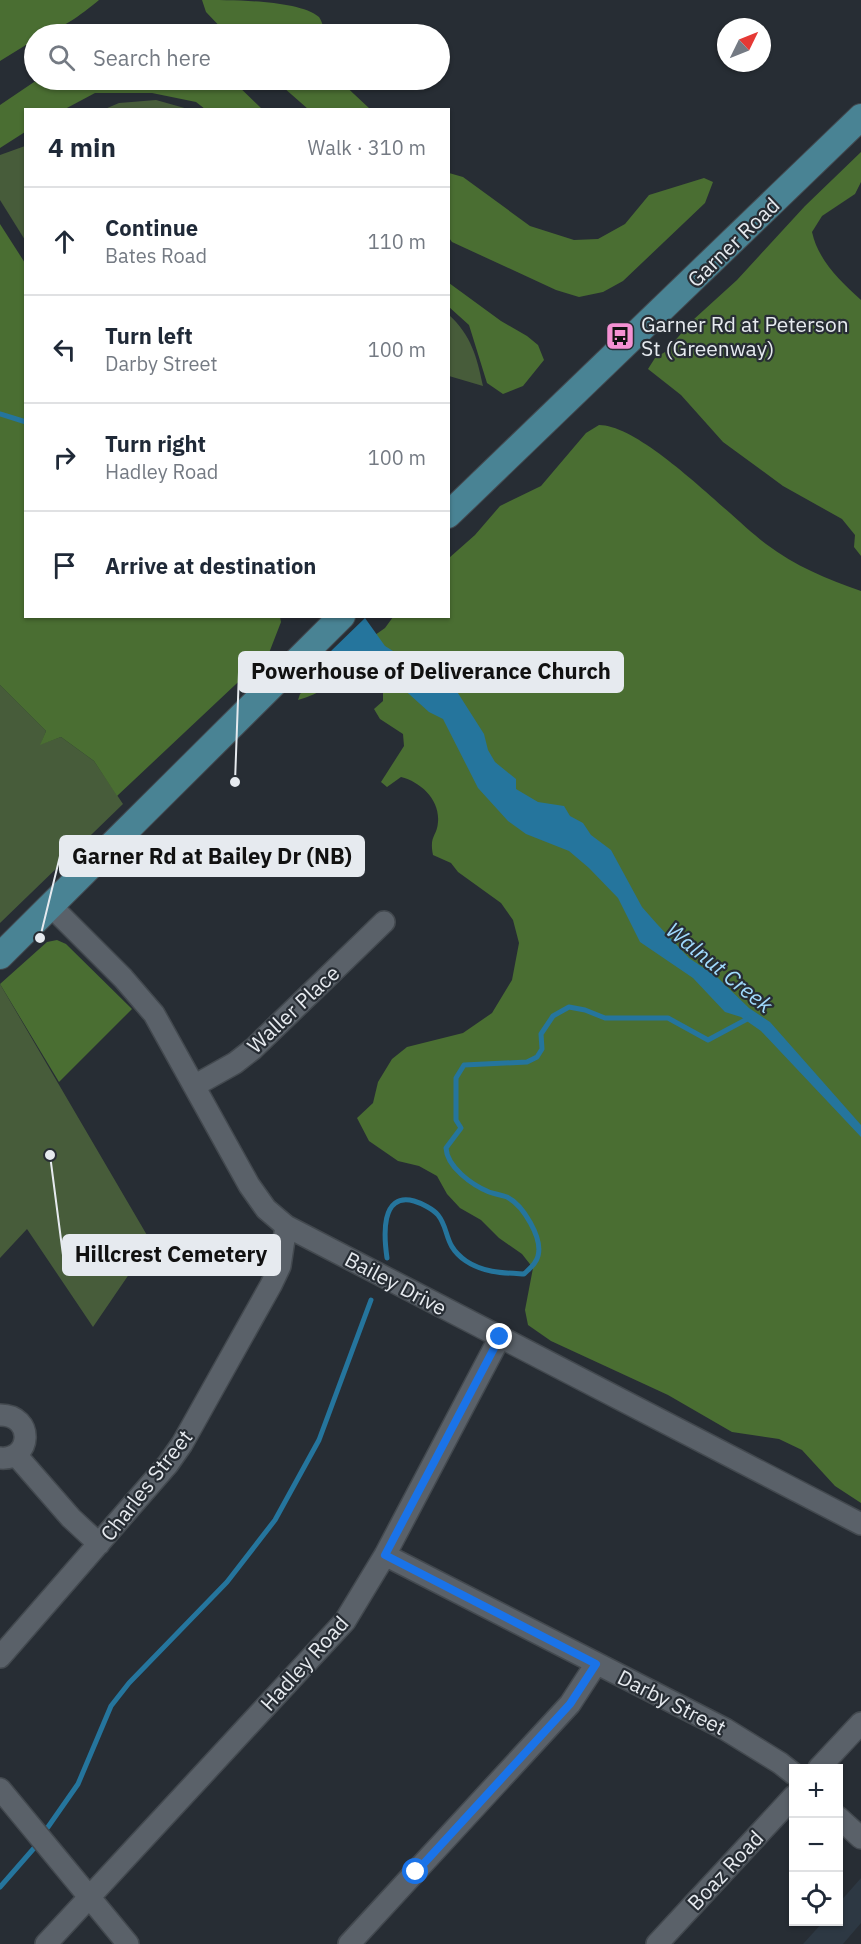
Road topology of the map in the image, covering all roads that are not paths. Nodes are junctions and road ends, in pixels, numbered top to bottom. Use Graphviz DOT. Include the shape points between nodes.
graph roads {
  1 [pos="861,117"];
  2 [pos="450,513"];
  3 [pos="340,618"];
  4 [pos="51,906"];
  5 [pos="384,922"];
  6 [pos="0,956"];
  7 [pos="194,1086"];
  8 [pos="286,1226"];
  9 [pos="500,1337"];
  10 [pos="0,1415"];
  11 [pos="8,1456"];
  12 [pos="861,1524"];
  13 [pos="99,1544"];
  14 [pos="385,1555"];
  15 [pos="0,1657"];
  16 [pos="596,1664"];
  17 [pos="861,1723"];
  18 [pos="823,1764"];
  19 [pos="789,1770"];
  20 [pos="0,1789"];
  21 [pos="789,1801"];
  22 [pos="839,1818"];
  23 [pos="861,1838"];
  24 [pos="89,1899"];
  25 [pos="46,1944"];
  26 [pos="128,1944"];
  27 [pos="349,1944"];
  28 [pos="657,1944"];
  1 -- 2 [label="main road, Garner Road"];
  3 -- 4 [label="main road"];
  4 -- 6 [label="main road"];
  4 -- 7 [label="street, Bailey Drive" via="154,1014"];
  5 -- 7 [label="street, Waller Place" via="253,1048"];
  7 -- 8 [label="street, Bailey Drive" via="249,1185 266,1209"];
  8 -- 9 [label="street, Bailey Drive"];
  8 -- 13 [label="street, Charles Street" via="280,1266 272,1285 198,1416 168,1464"];
  9 -- 12 [label="street, Bailey Drive"];
  9 -- 14 [label="street, Hadley Road"];
  10 -- 11 [label="street" via="19,1421 26,1439 23,1448"];
  11 -- 13 [label="street"];
  13 -- 15 [label="street, Charles Street"];
  14 -- 16 [label="street, Darby Street"];
  14 -- 24 [label="street, Hadley Road" via="345,1621"];
  16 -- 19 [label="street, Darby Street" via="736,1735"];
  16 -- 27 [label="street" via="570,1704"];
  17 -- 18 [label="street"];
  20 -- 24 [label="street"];
  21 -- 28 [label="street, Boaz Road"];
  22 -- 23 [label="street"];
  24 -- 25 [label="street, Hadley Road"];
  24 -- 26 [label="street"];
}
